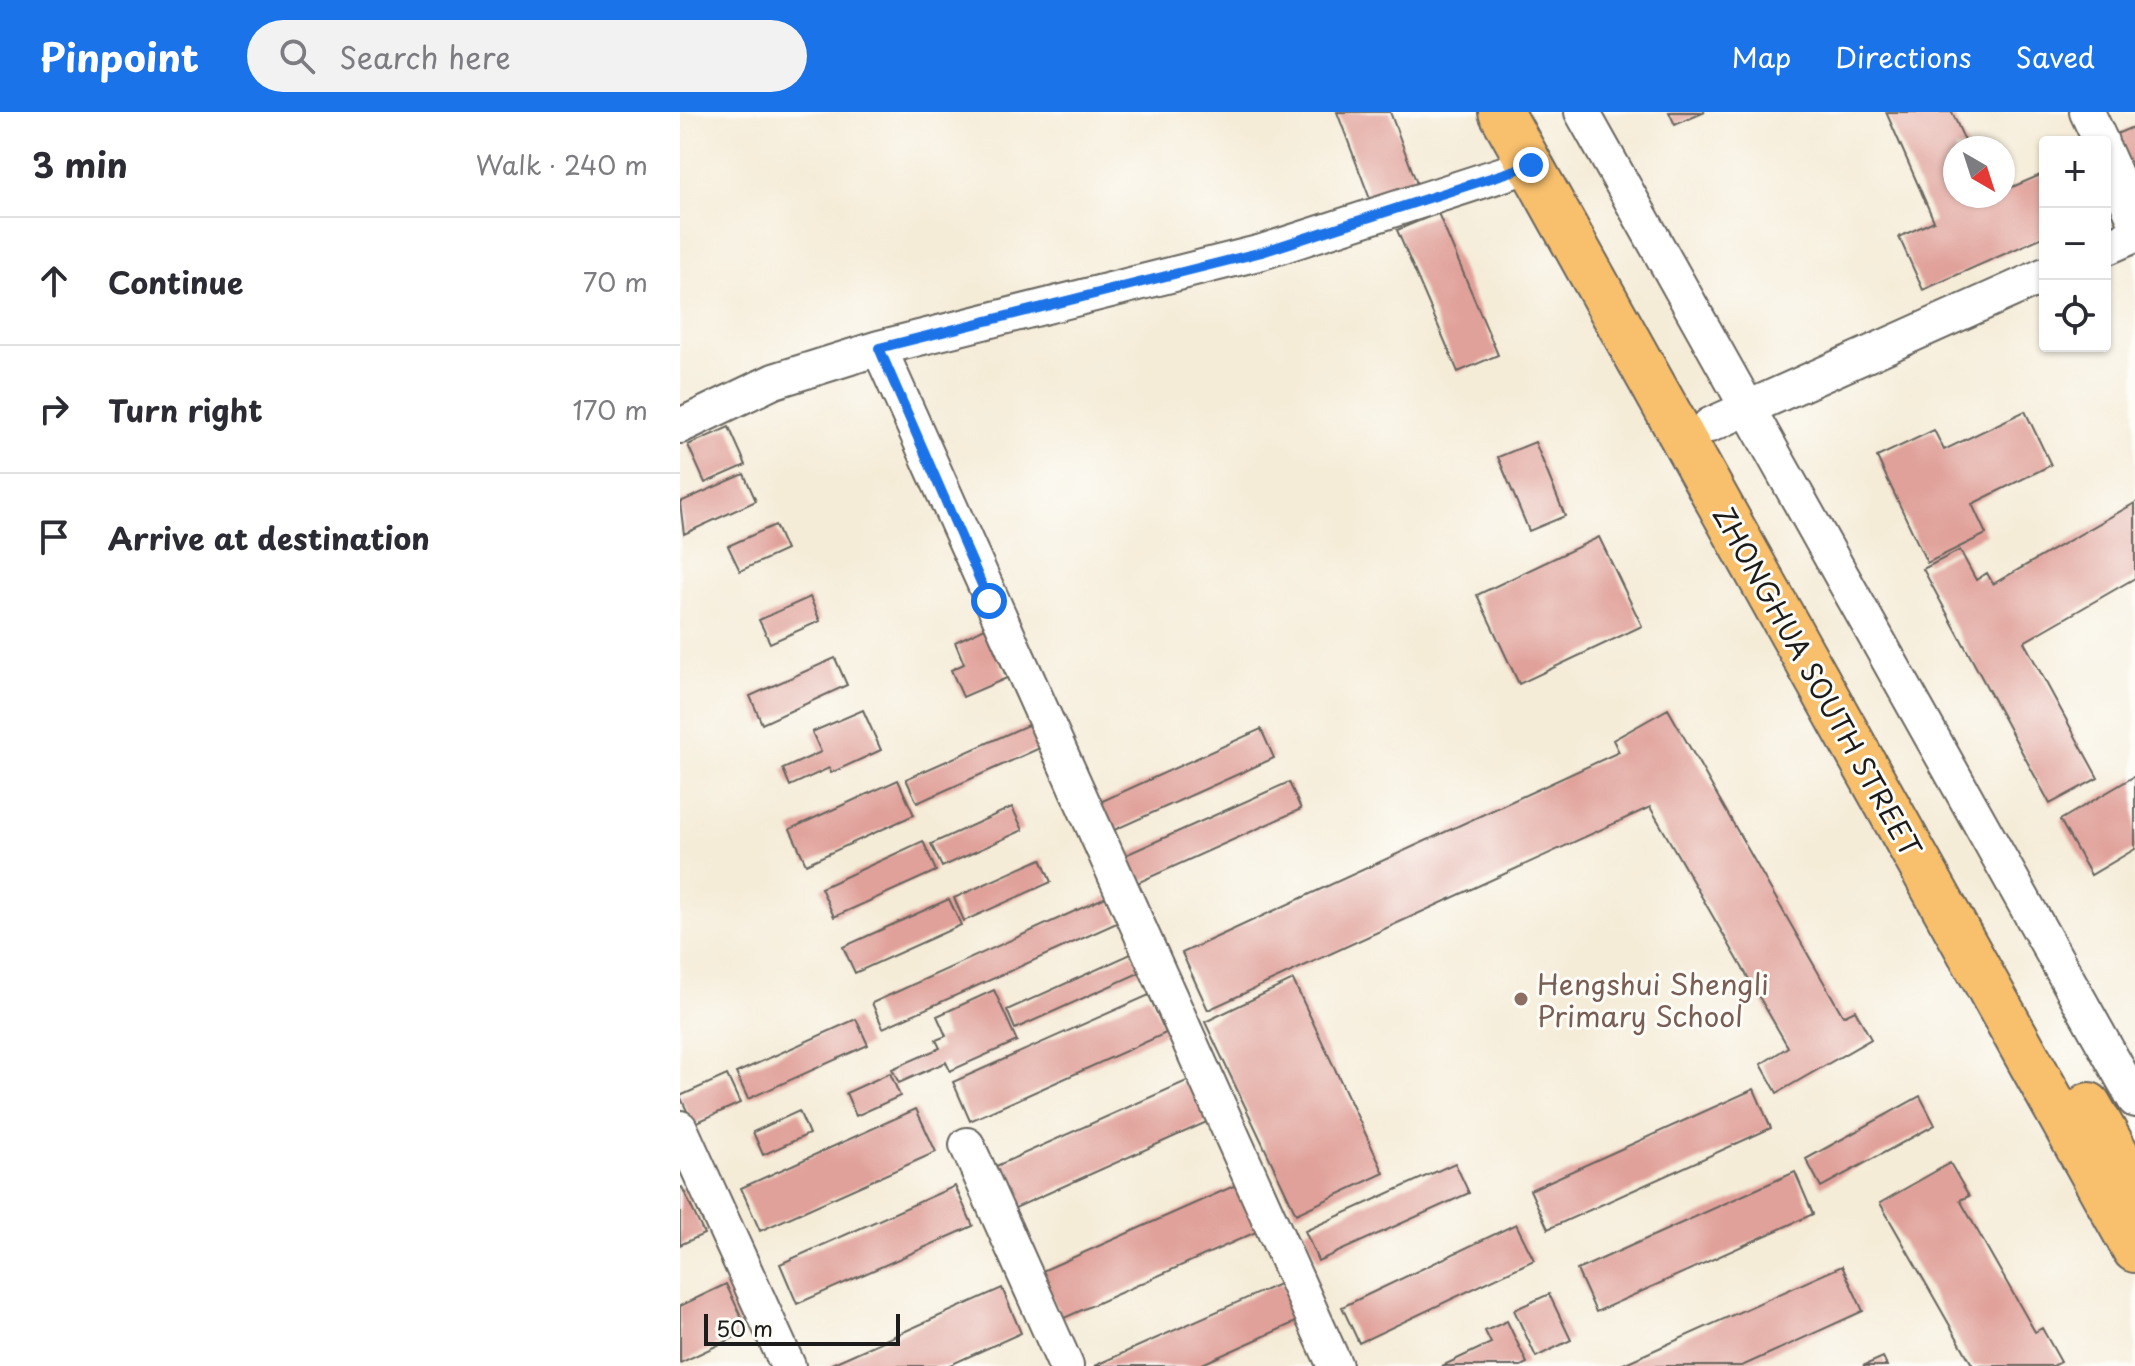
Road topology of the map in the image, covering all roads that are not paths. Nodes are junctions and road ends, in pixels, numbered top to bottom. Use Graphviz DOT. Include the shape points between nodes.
graph roads {
  1 [pos="1501,112"];
  2 [pos="1535,112"];
  3 [pos="1582,112"];
  4 [pos="2087,112"];
  5 [pos="2098,136"];
  6 [pos="1531,165"];
  7 [pos="2111,165"];
  8 [pos="2135,219"];
  9 [pos="2135,235"];
  10 [pos="2111,245"];
  11 [pos="2039,278"];
  12 [pos="879,348"];
  13 [pos="1729,417"];
  14 [pos="680,426"];
  15 [pos="2135,1100"];
  16 [pos="680,1128"];
  17 [pos="967,1145"];
  18 [pos="2135,1186"];
  19 [pos="2135,1250"];
  20 [pos="788,1366"];
  21 [pos="1066,1366"];
  22 [pos="1335,1366"];
  1 -- 6 [label="main road, ZHONGHUA SOUTH STREET"];
  2 -- 13 [label="main road, ZHONGHUA SOUTH STREET"];
  3 -- 13 [label="street"];
  4 -- 5 [label="street"];
  6 -- 12 [label="street" via="1262,252"];
  6 -- 19 [label="main road, ZHONGHUA SOUTH STREET"];
  7 -- 8 [label="street"];
  9 -- 10 [label="street"];
  11 -- 13 [label="street"];
  12 -- 14 [label="street" via="774,381"];
  12 -- 22 [label="street"];
  13 -- 15 [label="street"];
  13 -- 18 [label="main road, ZHONGHUA SOUTH STREET"];
  16 -- 20 [label="street"];
  17 -- 21 [label="street"];
}
